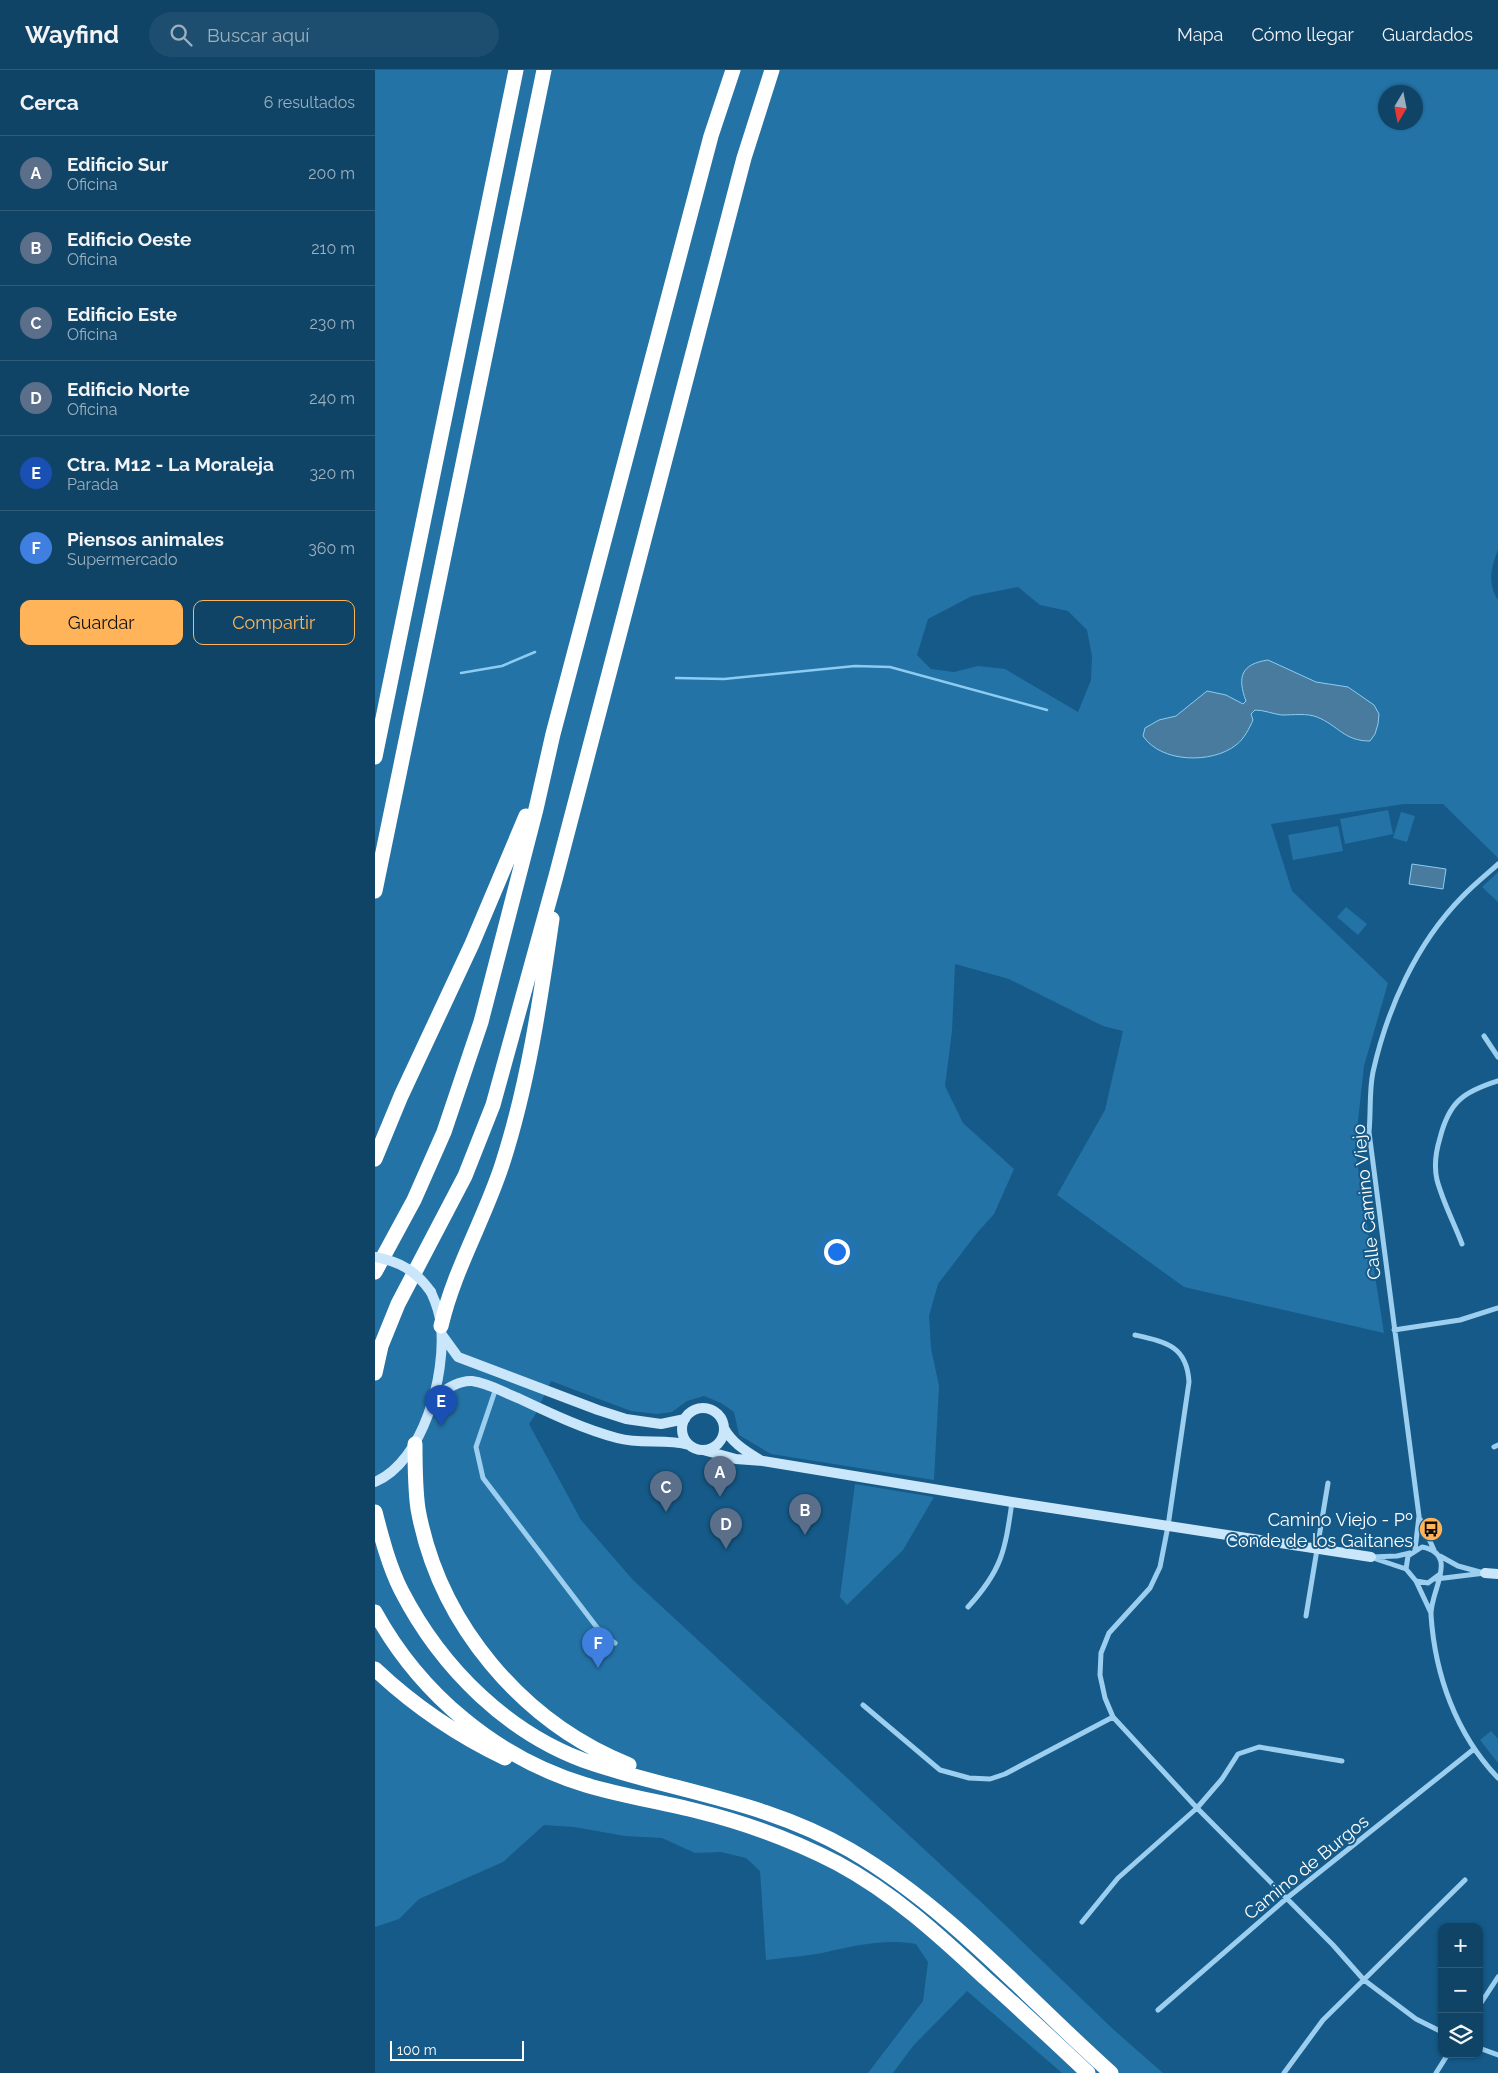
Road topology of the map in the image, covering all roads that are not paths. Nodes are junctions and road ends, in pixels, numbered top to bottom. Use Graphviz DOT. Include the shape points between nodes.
graph roads {
  1 [pos="516,70"];
  2 [pos="544,70"];
  3 [pos="733,70"];
  4 [pos="772,70"];
  5 [pos="553,734"];
  6 [pos="375,757"];
  7 [pos="1498,864"];
  8 [pos="556,876"];
  9 [pos="375,891"];
  10 [pos="1484,1036"];
  11 [pos="1498,1057"];
  12 [pos="1498,1081"];
  13 [pos="375,1159"];
  14 [pos="1462,1244"];
  15 [pos="375,1257"];
  16 [pos="375,1272"];
  17 [pos="1498,1308"];
  18 [pos="441,1330"];
  19 [pos="1394,1330"];
  20 [pos="1135,1334"];
  21 [pos="375,1373"];
  22 [pos="496,1388"];
  23 [pos="434,1398"];
  24 [pos="685,1418"];
  25 [pos="724,1428"];
  26 [pos="415,1444"];
  27 [pos="689,1445"];
  28 [pos="703,1450"];
  29 [pos="763,1461"];
  30 [pos="375,1482"];
  31 [pos="1328,1482"];
  32 [pos="1012,1502"];
  33 [pos="375,1512"];
  34 [pos="1419,1516"];
  35 [pos="1168,1526"];
  36 [pos="1316,1549"];
  37 [pos="1434,1550"];
  38 [pos="1413,1551"];
  39 [pos="1439,1556"];
  40 [pos="1371,1557"];
  41 [pos="1406,1569"];
  42 [pos="1485,1573"];
  43 [pos="1498,1574"];
  44 [pos="1438,1577"];
  45 [pos="1416,1581"];
  46 [pos="968,1607"];
  47 [pos="375,1612"];
  48 [pos="1431,1613"];
  49 [pos="1306,1616"];
  50 [pos="615,1643"];
  51 [pos="375,1669"];
  52 [pos="375,1681"];
  53 [pos="863,1705"];
  54 [pos="1113,1717"];
  55 [pos="449,1728"];
  56 [pos="1474,1749"];
  57 [pos="1342,1761"];
  58 [pos="552,1772"];
  59 [pos="1498,1778"];
  60 [pos="657,1780"];
  61 [pos="1197,1808"];
  62 [pos="1465,1880"];
  63 [pos="1287,1898"];
  64 [pos="1082,1922"];
  65 [pos="1498,1977"];
  66 [pos="1363,1980"];
  67 [pos="1483,2000"];
  68 [pos="1158,2010"];
  69 [pos="1438,2030"];
  70 [pos="1483,2049"];
  71 [pos="1498,2054"];
  72 [pos="1445,2058"];
  73 [pos="1088,2073"];
  74 [pos="1111,2073"];
  75 [pos="1284,2073"];
  76 [pos="1436,2073"];
  1 -- 6 [label="highway"];
  2 -- 9 [label="highway"];
  3 -- 5 [label="highway" via="711,136"];
  4 -- 8 [label="highway" via="739,177"];
  5 -- 13 [label="highway" via="517,837"];
  5 -- 16 [label="highway" via="481,1022 444,1132 414,1200"];
  7 -- 19 [label="street, Calle Camino Viejo" via="1461,898 1432,934 1408,973 1388,1022 1373,1073 1369,1132"];
  8 -- 18 [label="highway" via="533,1048 517,1113 501,1166 456,1278"];
  8 -- 21 [label="highway" via="507,1057 478,1145 398,1304 381,1346"];
  10 -- 11 [label="street"];
  12 -- 14 [label="street" via="1478,1088 1454,1104 1446,1116 1438,1145 1437,1179"];
  15 -- 18 [label="street, bridge" via="405,1265 421,1277 438,1309"];
  17 -- 19 [label="street" via="1461,1320"];
  18 -- 23 [label="street"];
  18 -- 24 [label="street" via="458,1357 599,1410 626,1419 661,1424"];
  19 -- 34 [label="street, Calle Camino Viejo"];
  20 -- 35 [label="street" via="1170,1345 1181,1353 1188,1366 1189,1382"];
  22 -- 23 [label="street" via="471,1381 445,1389"];
  22 -- 27 [label="street" via="618,1439"];
  22 -- 50 [label="street" via="476,1447 483,1478 602,1634"];
  23 -- 26 [label="street"];
  24 -- 25 [label="street" via="697,1409 712,1410"];
  24 -- 27 [label="street" via="683,1432"];
  25 -- 28 [label="street" via="719,1444"];
  25 -- 29 [label="street" via="742,1449"];
  26 -- 30 [label="street" via="388,1475"];
  26 -- 60 [label="highway" via="416,1494 424,1535 452,1604 476,1644 511,1687 554,1724 592,1748"];
  27 -- 28 [label="street"];
  28 -- 29 [label="street" via="736,1459"];
  29 -- 32 [label="street"];
  31 -- 36 [label="street"];
  32 -- 35 [label="street"];
  32 -- 46 [label="street" via="1006,1542 999,1562 991,1580"];
  33 -- 60 [label="highway" via="400,1589 434,1645 474,1690 517,1724 547,1742 593,1763"];
  34 -- 37 [label="street, Calle Camino Viejo"];
  34 -- 38 [label="street, Calle Camino Viejo"];
  35 -- 36 [label="street"];
  35 -- 54 [label="street" via="1159,1567 1149,1588 1109,1633 1101,1653 1100,1675"];
  36 -- 40 [label="street"];
  36 -- 49 [label="street"];
  37 -- 38 [label="street" via="1422,1547"];
  37 -- 39 [label="street"];
  38 -- 40 [label="street" via="1397,1556"];
  38 -- 41 [label="street" via="1406,1562"];
  39 -- 42 [label="street" via="1458,1566"];
  39 -- 44 [label="street" via="1442,1566"];
  40 -- 41 [label="street"];
  41 -- 45 [label="street"];
  42 -- 43 [label="street"];
  42 -- 44 [label="street"];
  44 -- 45 [label="street" via="1428,1582"];
  44 -- 48 [label="street"];
  45 -- 48 [label="street"];
  47 -- 58 [label="highway" via="411,1667 445,1704 503,1748"];
  48 -- 56 [label="street" via="1445,1693"];
  51 -- 55 [label="highway"];
  52 -- 55 [label="highway"];
  53 -- 54 [label="street" via="940,1770 969,1778 990,1779 1005,1774"];
  54 -- 61 [label="street"];
  55 -- 58 [label="highway" via="535,1772"];
  56 -- 59 [label="street"];
  56 -- 63 [label="street, Camino de Burgos"];
  57 -- 61 [label="street" via="1259,1747 1238,1754 1223,1779"];
  58 -- 73 [label="highway" via="585,1785 741,1823 839,1864 915,1914"];
  60 -- 74 [label="highway" via="783,1818 826,1837 875,1866 910,1889 948,1922"];
  61 -- 63 [label="street"];
  61 -- 64 [label="street" via="1118,1878"];
  62 -- 66 [label="street"];
  63 -- 66 [label="street"];
  63 -- 68 [label="street, Camino de Burgos"];
  65 -- 67 [label="street"];
  66 -- 69 [label="street" via="1416,2019"];
  66 -- 75 [label="street" via="1323,2020"];
  70 -- 71 [label="street"];
  72 -- 76 [label="street"];
}
